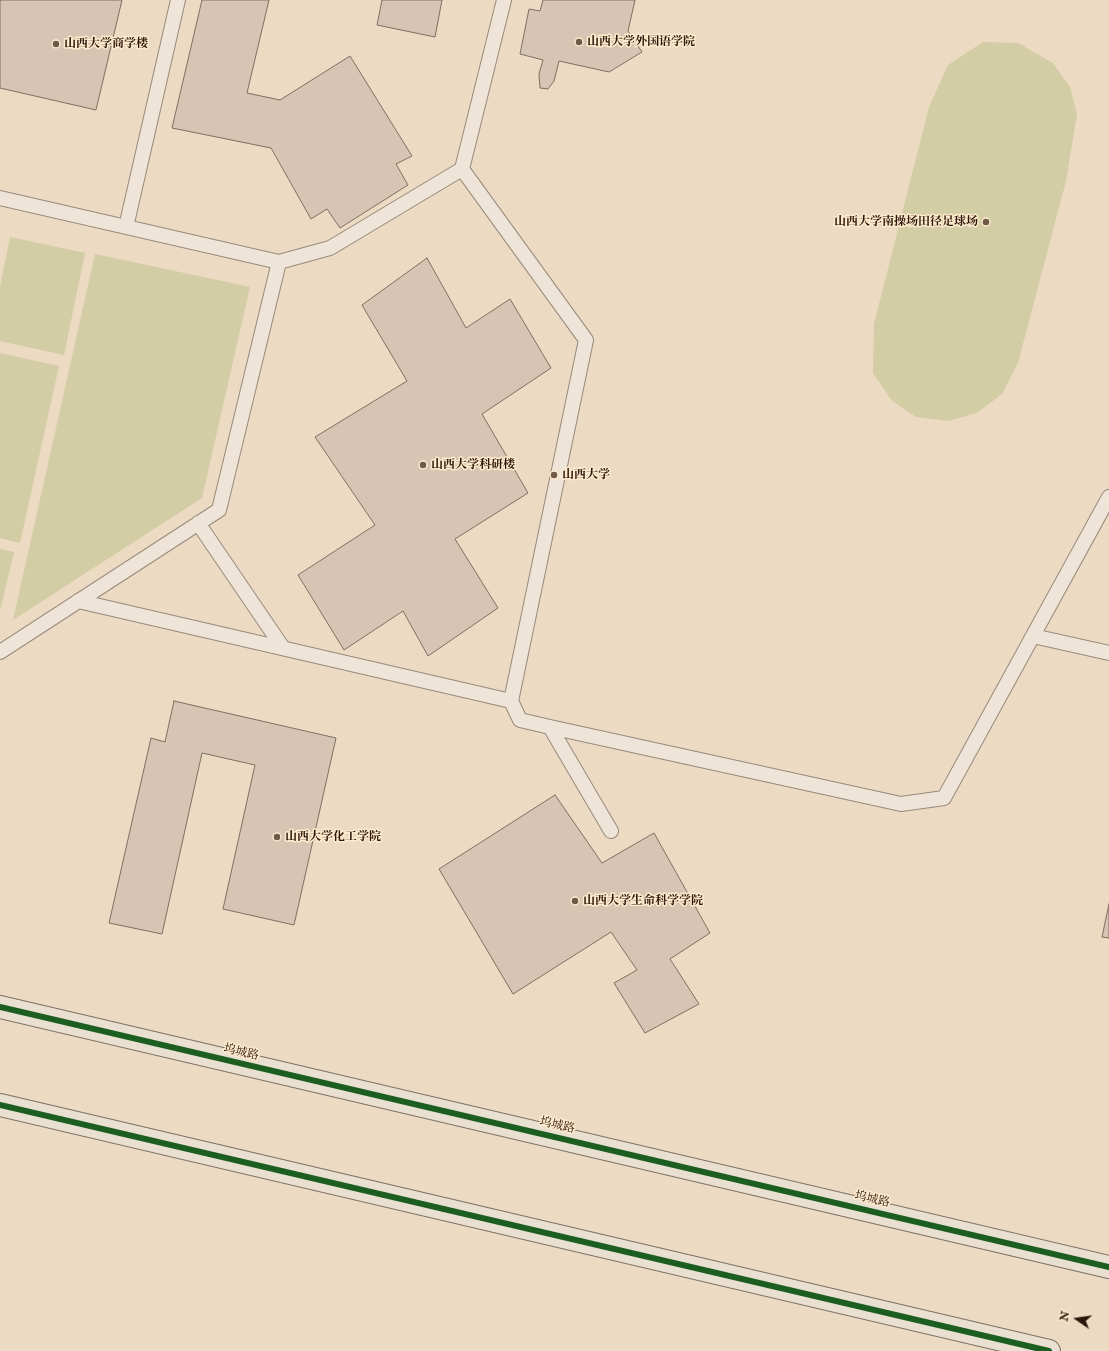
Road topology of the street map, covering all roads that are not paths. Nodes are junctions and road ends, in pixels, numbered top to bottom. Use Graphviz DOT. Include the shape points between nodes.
graph roads {
  1 [pos="178,0"];
  2 [pos="504,0"];
  3 [pos="462,169"];
  4 [pos="0,198"];
  5 [pos="126,227"];
  6 [pos="279,262"];
  7 [pos="1109,497"];
  8 [pos="198,523"];
  9 [pos="78,601"];
  10 [pos="1033,636"];
  11 [pos="283,648"];
  12 [pos="0,652"];
  13 [pos="1109,653"];
  14 [pos="511,701"];
  15 [pos="550,727"];
  16 [pos="611,831"];
  17 [pos="0,1007"];
  18 [pos="0,1105"];
  19 [pos="1109,1267"];
  20 [pos="1050,1351"];
  1 -- 5 [label="lane"];
  2 -- 3 [label="lane"];
  3 -- 6 [label="lane" via="330,248"];
  3 -- 14 [label="lane" via="586,340"];
  4 -- 5 [label="lane"];
  5 -- 6 [label="lane"];
  6 -- 8 [label="lane" via="219,510"];
  7 -- 10 [label="lane"];
  8 -- 9 [label="lane"];
  8 -- 11 [label="lane"];
  9 -- 11 [label="lane"];
  9 -- 12 [label="lane"];
  10 -- 13 [label="lane"];
  10 -- 15 [label="lane" via="944,798 901,804"];
  11 -- 14 [label="lane"];
  14 -- 15 [label="lane" via="520,720"];
  15 -- 16 [label="lane"];
  17 -- 19 [label="main road, 坞城路"];
  18 -- 20 [label="main road"];
}
